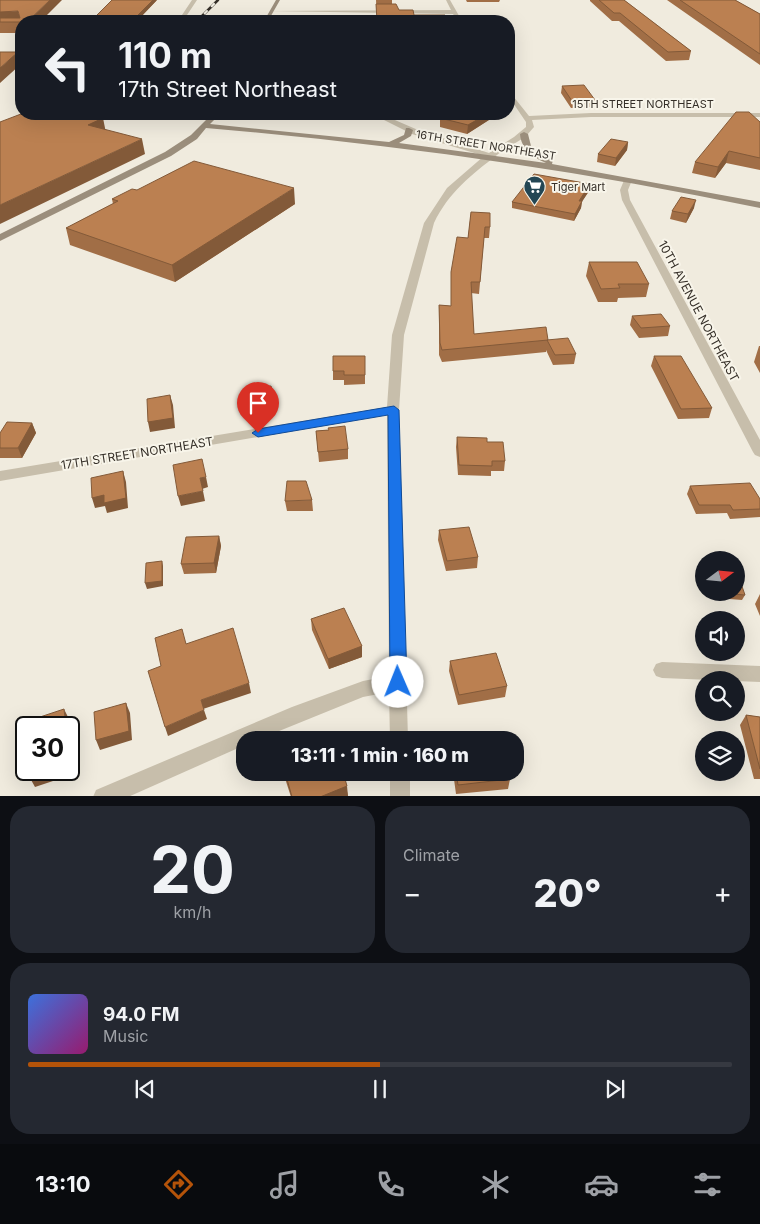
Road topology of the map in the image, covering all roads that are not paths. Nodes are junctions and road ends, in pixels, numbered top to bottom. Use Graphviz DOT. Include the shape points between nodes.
graph roads {
  1 [pos="195,0"];
  2 [pos="278,0"];
  3 [pos="448,0"];
  4 [pos="272,11"];
  5 [pos="368,12"];
  6 [pos="453,12"];
  7 [pos="184,15"];
  8 [pos="270,15"];
  9 [pos="368,15"];
  10 [pos="455,15"];
  11 [pos="0,57"];
  12 [pos="15,57"];
  13 [pos="515,101"];
  14 [pos="760,115"];
  15 [pos="527,118"];
  16 [pos="211,120"];
  17 [pos="388,120"];
  18 [pos="206,126"];
  19 [pos="409,130"];
  20 [pos="524,134"];
  21 [pos="392,142"];
  22 [pos="492,156"];
  23 [pos="576,170"];
  24 [pos="628,180"];
  25 [pos="760,205"];
  26 [pos="0,238"];
  27 [pos="394,410"];
  28 [pos="760,452"];
  29 [pos="0,476"];
  30 [pos="662,670"];
  31 [pos="760,674"];
  32 [pos="398,682"];
  33 [pos="399,731"];
  34 [pos="400,781"];
  35 [pos="103,796"];
  36 [pos="400,796"];
  1 -- 7 [label="street"];
  2 -- 4 [label="main road"];
  3 -- 6 [label="street"];
  4 -- 5 [label="street"];
  4 -- 8 [label="main road"];
  5 -- 6 [label="street"];
  5 -- 9 [label="street"];
  6 -- 10 [label="street"];
  11 -- 12 [label="main road"];
  13 -- 15 [label="street"];
  14 -- 15 [label="street, 15TH STREET NORTHEAST"];
  15 -- 20 [label="street" via="530,127"];
  16 -- 18 [label="main road"];
  17 -- 19 [label="street"];
  18 -- 21 [label="main road, 16TH STREET NORTHEAST"];
  18 -- 26 [label="main road" via="148,166"];
  19 -- 21 [label="main road" via="407,136"];
  19 -- 22 [label="street"];
  20 -- 22 [label="street"];
  20 -- 23 [label="main road" via="523,142 537,155"];
  21 -- 22 [label="main road, 16TH STREET NORTHEAST"];
  22 -- 23 [label="main road, 16TH STREET NORTHEAST"];
  22 -- 27 [label="street" via="474,167 449,190 429,223 398,335"];
  23 -- 24 [label="main road, 16TH STREET NORTHEAST"];
  24 -- 25 [label="main road, 16TH STREET NORTHEAST"];
  24 -- 28 [label="street, 10TH AVENUE NORTHEAST" via="624,190 626,200"];
  27 -- 29 [label="street, 17TH STREET NORTHEAST"];
  27 -- 32 [label="street"];
  30 -- 31 [label="street"];
  32 -- 33 [label="street"];
  32 -- 35 [label="street" via="364,688 299,713"];
  34 -- 36 [label="street"];
}
